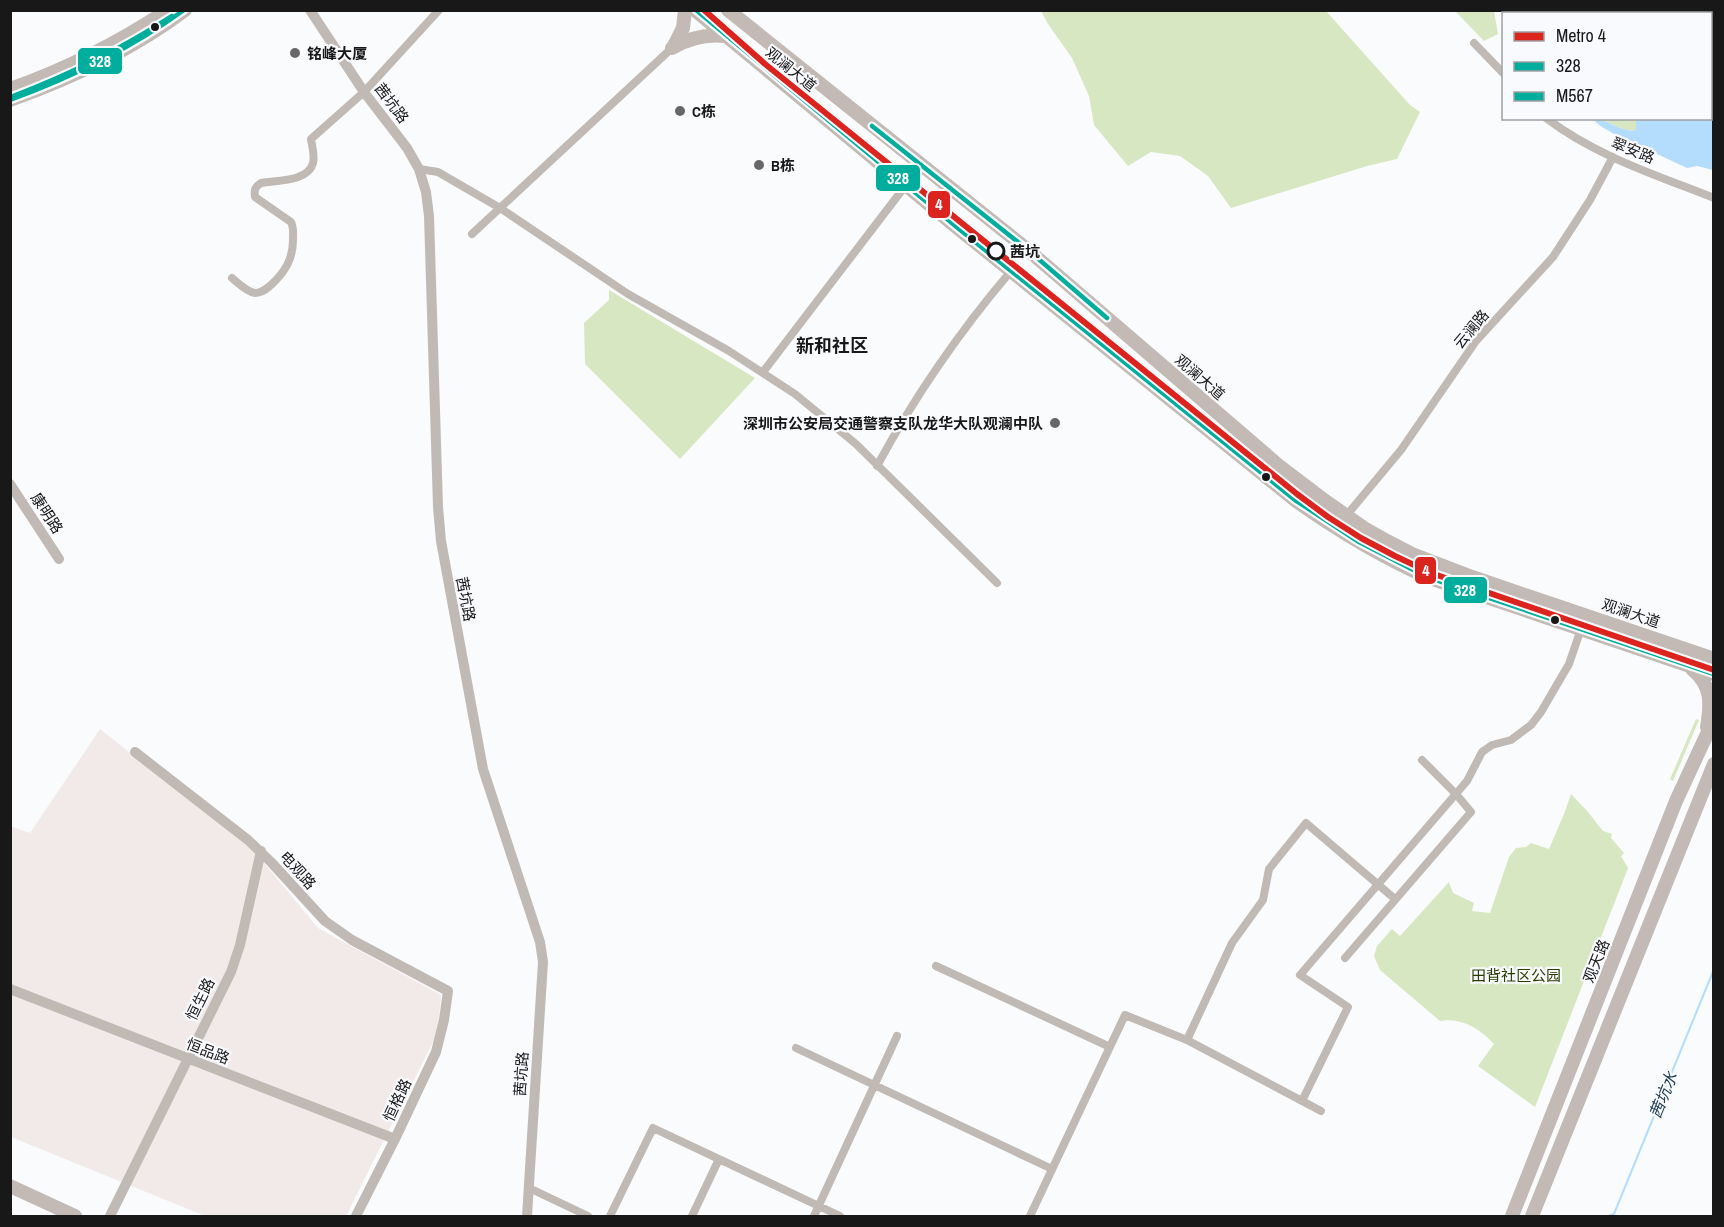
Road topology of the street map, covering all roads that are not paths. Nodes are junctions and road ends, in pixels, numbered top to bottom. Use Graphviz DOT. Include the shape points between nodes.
graph roads {
  1 [pos="168,10"];
  2 [pos="184,10"];
  3 [pos="310,10"];
  4 [pos="440,10"];
  5 [pos="685,10"];
  6 [pos="694,10"];
  7 [pos="728,10"];
  8 [pos="725,36"];
  9 [pos="1474,43"];
  10 [pos="672,48"];
  11 [pos="1502,73"];
  12 [pos="10,89"];
  13 [pos="364,92"];
  14 [pos="10,100"];
  15 [pos="1549,120"];
  16 [pos="1613,157"];
  17 [pos="419,169"];
  18 [pos="906,185"];
  19 [pos="1713,198"];
  20 [pos="500,208"];
  21 [pos="472,234"];
  22 [pos="1011,271"];
  23 [pos="232,278"];
  24 [pos="763,372"];
  25 [pos="877,466"];
  26 [pos="10,484"];
  27 [pos="1346,516"];
  28 [pos="59,559"];
  29 [pos="997,583"];
  30 [pos="1581,629"];
  31 [pos="1693,652"];
  32 [pos="1713,652"];
  33 [pos="1713,659"];
  34 [pos="1685,664"];
  35 [pos="1713,674"];
  36 [pos="1713,719"];
  37 [pos="1703,742"];
  38 [pos="135,752"];
  39 [pos="1422,760"];
  40 [pos="1713,764"];
  41 [pos="1456,794"];
  42 [pos="1676,801"];
  43 [pos="1695,808"];
  44 [pos="261,851"];
  45 [pos="1378,884"];
  46 [pos="1395,899"];
  47 [pos="1344,958"];
  48 [pos="936,966"];
  49 [pos="10,988"];
  50 [pos="448,991"];
  51 [pos="897,1036"];
  52 [pos="1186,1040"];
  53 [pos="1110,1047"];
  54 [pos="796,1048"];
  55 [pos="188,1059"];
  56 [pos="875,1085"];
  57 [pos="1302,1101"];
  58 [pos="1321,1111"];
  59 [pos="395,1139"];
  60 [pos="719,1159"];
  61 [pos="1052,1169"];
  62 [pos="10,1186"];
  63 [pos="529,1188"];
  64 [pos="10,1196"];
  65 [pos="819,1206"];
  66 [pos="54,1216"];
  67 [pos="75,1216"];
  68 [pos="110,1216"];
  69 [pos="356,1216"];
  70 [pos="527,1216"];
  71 [pos="588,1216"];
  72 [pos="610,1216"];
  73 [pos="692,1216"];
  74 [pos="814,1216"];
  75 [pos="840,1216"];
  76 [pos="1030,1216"];
  77 [pos="1512,1216"];
  78 [pos="1532,1216"];
  1 -- 12 [label="main road" via="86,59"];
  2 -- 14 [label="main road" via="90,68"];
  3 -- 13 [label="street, 茜坑路"];
  4 -- 13 [label="street"];
  5 -- 10 [label="main road" via="683,28"];
  6 -- 8 [label="main road, 观澜大道"];
  7 -- 27 [label="main road, 观澜大道" via="1028,250 1278,465"];
  8 -- 10 [label="main road" via="689,39"];
  8 -- 18 [label="main road, 观澜大道"];
  9 -- 11 [label="street"];
  10 -- 20 [label="street"];
  13 -- 17 [label="street, 茜坑路"];
  13 -- 23 [label="street" via="311,139 314,161 309,171 256,186 255,196 294,227 291,261 279,278 257,293"];
  15 -- 16 [label="street, 翠安路"];
  16 -- 19 [label="street, 翠安路"];
  16 -- 27 [label="street, 云澜路" via="1553,257 1476,341 1401,450"];
  17 -- 20 [label="street" via="438,172"];
  17 -- 63 [label="street, 茜坑路" via="429,216 441,541 483,769 540,942 543,962"];
  18 -- 22 [label="main road, 观澜大道"];
  18 -- 24 [label="street"];
  20 -- 21 [label="street"];
  20 -- 24 [label="street" via="628,294"];
  22 -- 25 [label="street" via="926,384"];
  22 -- 30 [label="main road, 观澜大道" via="1327,523 1427,577"];
  24 -- 25 [label="street" via="816,410"];
  25 -- 29 [label="street"];
  26 -- 28 [label="street, 康明路"];
  27 -- 31 [label="main road, 观澜大道" via="1437,564"];
  30 -- 34 [label="main road, 观澜大道"];
  30 -- 41 [label="street" via="1569,664 1541,712 1511,740 1482,752"];
  31 -- 32 [label="main road"];
  31 -- 33 [label="main road, 观澜大道"];
  34 -- 35 [label="main road, 观澜大道"];
  34 -- 37 [label="main road" via="1700,676 1708,690 1709,718"];
  36 -- 37 [label="main road, 观天路"];
  37 -- 42 [label="main road, 观天路"];
  38 -- 44 [label="street, 电观路"];
  39 -- 41 [label="street"];
  40 -- 43 [label="main road"];
  41 -- 45 [label="street"];
  41 -- 46 [label="street" via="1471,812"];
  42 -- 43 [label="main road"];
  42 -- 77 [label="main road, 观天路"];
  43 -- 78 [label="main road"];
  44 -- 50 [label="street, 电观路" via="332,927"];
  44 -- 55 [label="street, 恒生路" via="236,958"];
  45 -- 46 [label="street"];
  45 -- 52 [label="street" via="1306,823 1269,868 1263,900 1232,943"];
  45 -- 57 [label="street" via="1300,975 1348,1007"];
  46 -- 47 [label="street"];
  48 -- 53 [label="street"];
  49 -- 55 [label="street, 恒品路"];
  50 -- 59 [label="street, 恒格路" via="438,1045"];
  51 -- 56 [label="street"];
  52 -- 53 [label="street" via="1125,1015"];
  52 -- 57 [label="street"];
  53 -- 61 [label="street"];
  54 -- 56 [label="street"];
  55 -- 59 [label="street, 恒品路"];
  55 -- 68 [label="street, 恒生路"];
  56 -- 61 [label="street"];
  56 -- 65 [label="street"];
  57 -- 58 [label="street"];
  59 -- 69 [label="street, 恒格路"];
  60 -- 65 [label="street"];
  60 -- 72 [label="street" via="653,1128"];
  60 -- 73 [label="street"];
  61 -- 76 [label="street"];
  62 -- 67 [label="main road"];
  63 -- 70 [label="street, 茜坑路"];
  63 -- 71 [label="street"];
  64 -- 66 [label="main road"];
  65 -- 74 [label="street"];
  65 -- 75 [label="street"];
}
